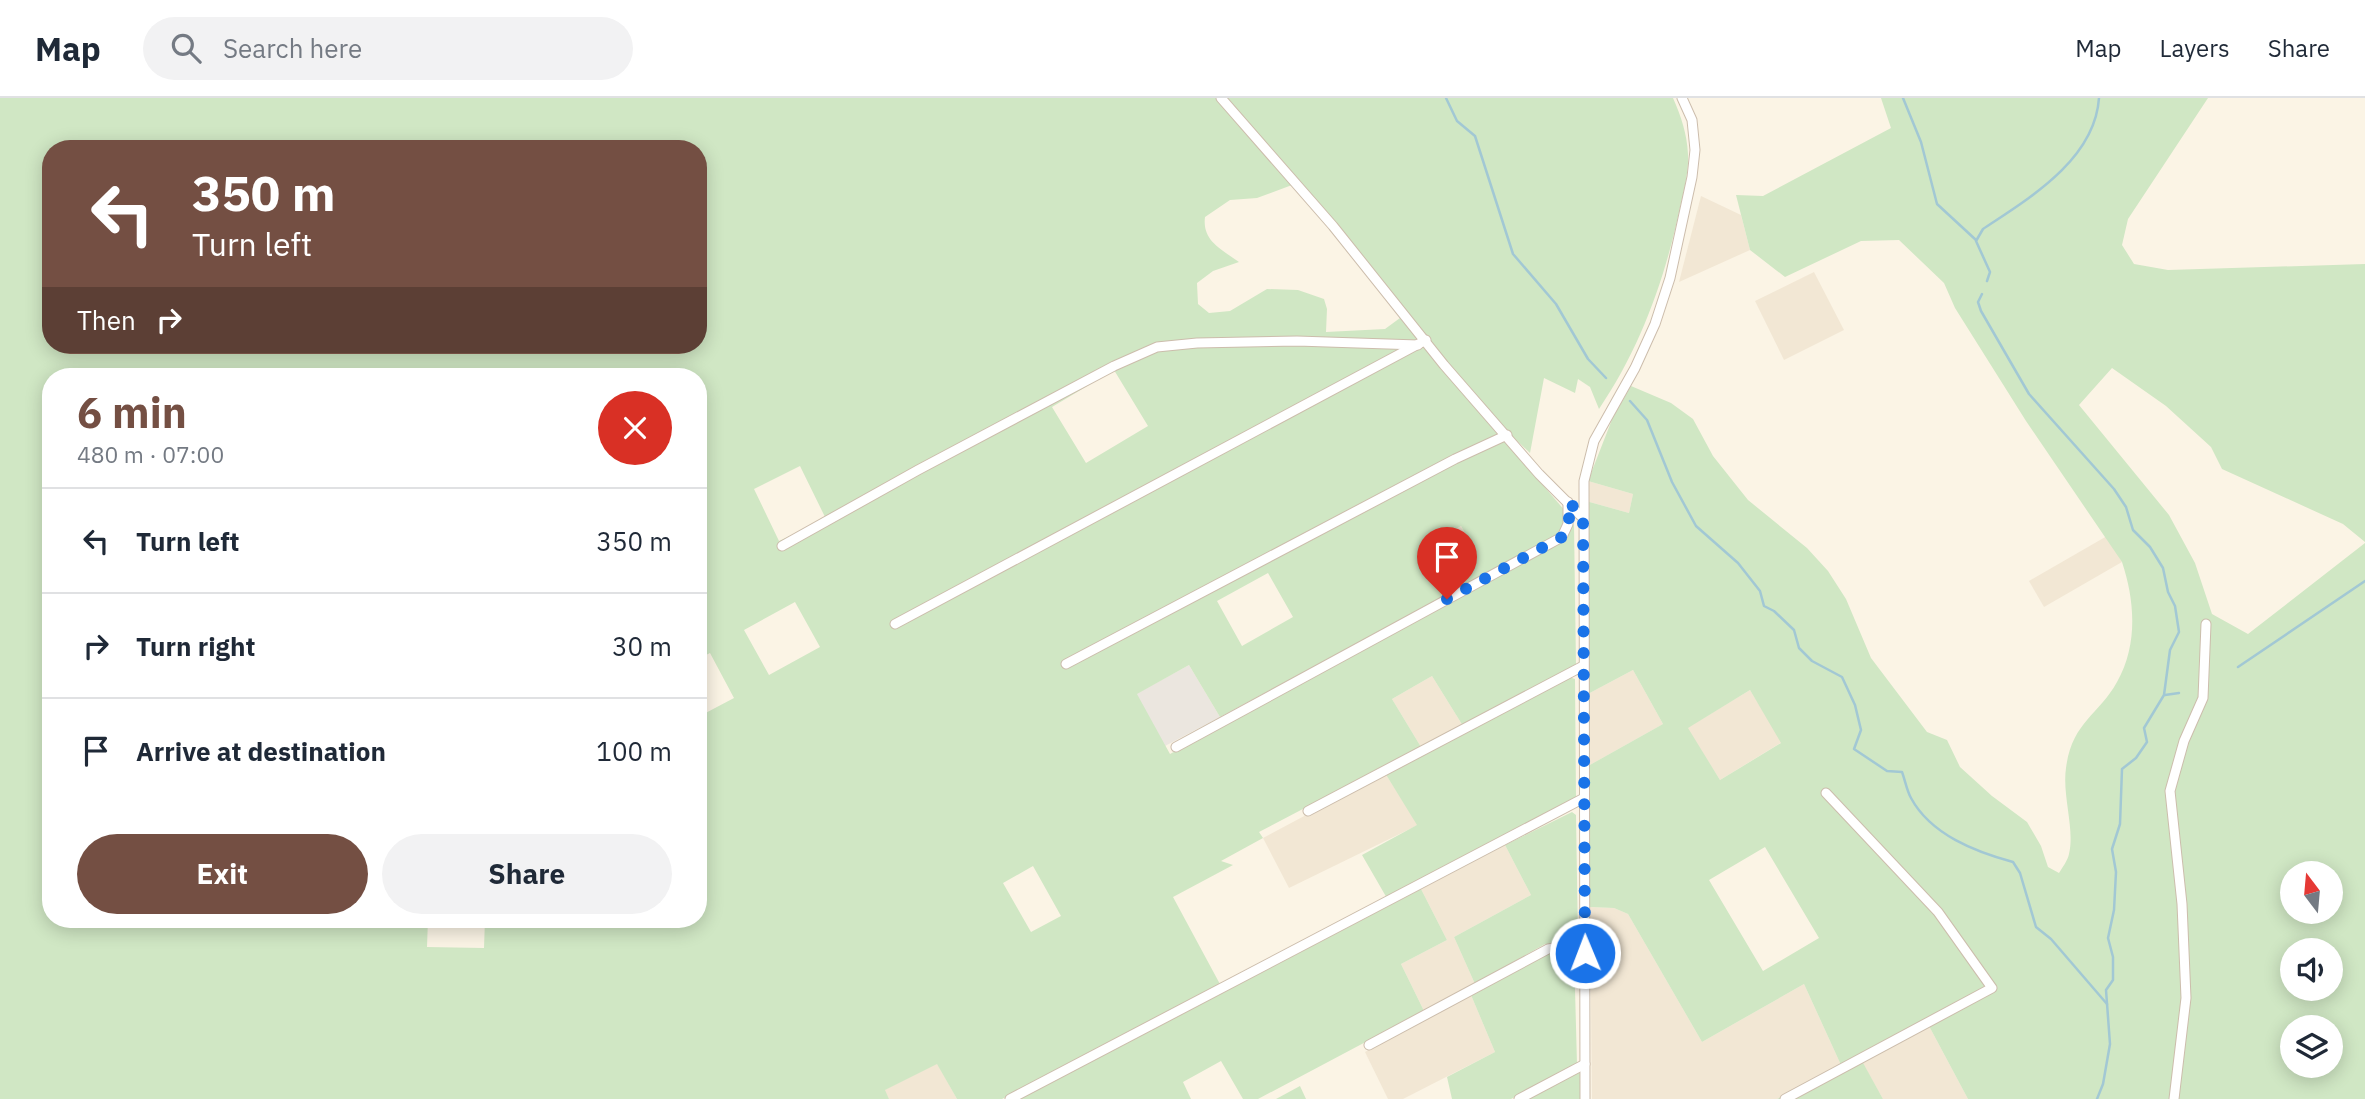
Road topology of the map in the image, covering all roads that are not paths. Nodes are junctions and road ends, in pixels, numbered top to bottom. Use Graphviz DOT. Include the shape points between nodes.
graph roads {
  1 [pos="1221,98"];
  2 [pos="1682,98"];
  3 [pos="1422,343"];
  4 [pos="1507,435"];
  5 [pos="1569,502"];
  6 [pos="1583,517"];
  7 [pos="782,546"];
  8 [pos="895,624"];
  9 [pos="2206,624"];
  10 [pos="1066,664"];
  11 [pos="1583,666"];
  12 [pos="1176,747"];
  13 [pos="1826,793"];
  14 [pos="1584,798"];
  15 [pos="1308,811"];
  16 [pos="1585,953"];
  17 [pos="1369,1045"];
  18 [pos="1585,1064"];
  19 [pos="1010,1099"];
  20 [pos="1519,1099"];
  21 [pos="1585,1099"];
  22 [pos="1785,1099"];
  23 [pos="2174,1099"];
  1 -- 3 [label="street" via="1333,226"];
  2 -- 6 [label="street" via="1692,120 1695,150 1676,253 1654,324 1594,441 1584,481"];
  3 -- 4 [label="street"];
  3 -- 7 [label="street" via="1297,341 1157,347"];
  3 -- 8 [label="street"];
  4 -- 5 [label="street"];
  4 -- 10 [label="street"];
  5 -- 6 [label="street"];
  5 -- 12 [label="street" via="1569,524 1562,537"];
  6 -- 11 [label="street"];
  9 -- 23 [label="street" via="2203,698 2184,741 2170,791 2185,932 2186,998"];
  11 -- 14 [label="street"];
  11 -- 15 [label="street"];
  13 -- 22 [label="street" via="1938,912 1992,988"];
  14 -- 16 [label="street"];
  14 -- 19 [label="street"];
  16 -- 17 [label="street" via="1573,945 1548,949"];
  16 -- 18 [label="street"];
  18 -- 20 [label="street"];
  18 -- 21 [label="street"];
}
